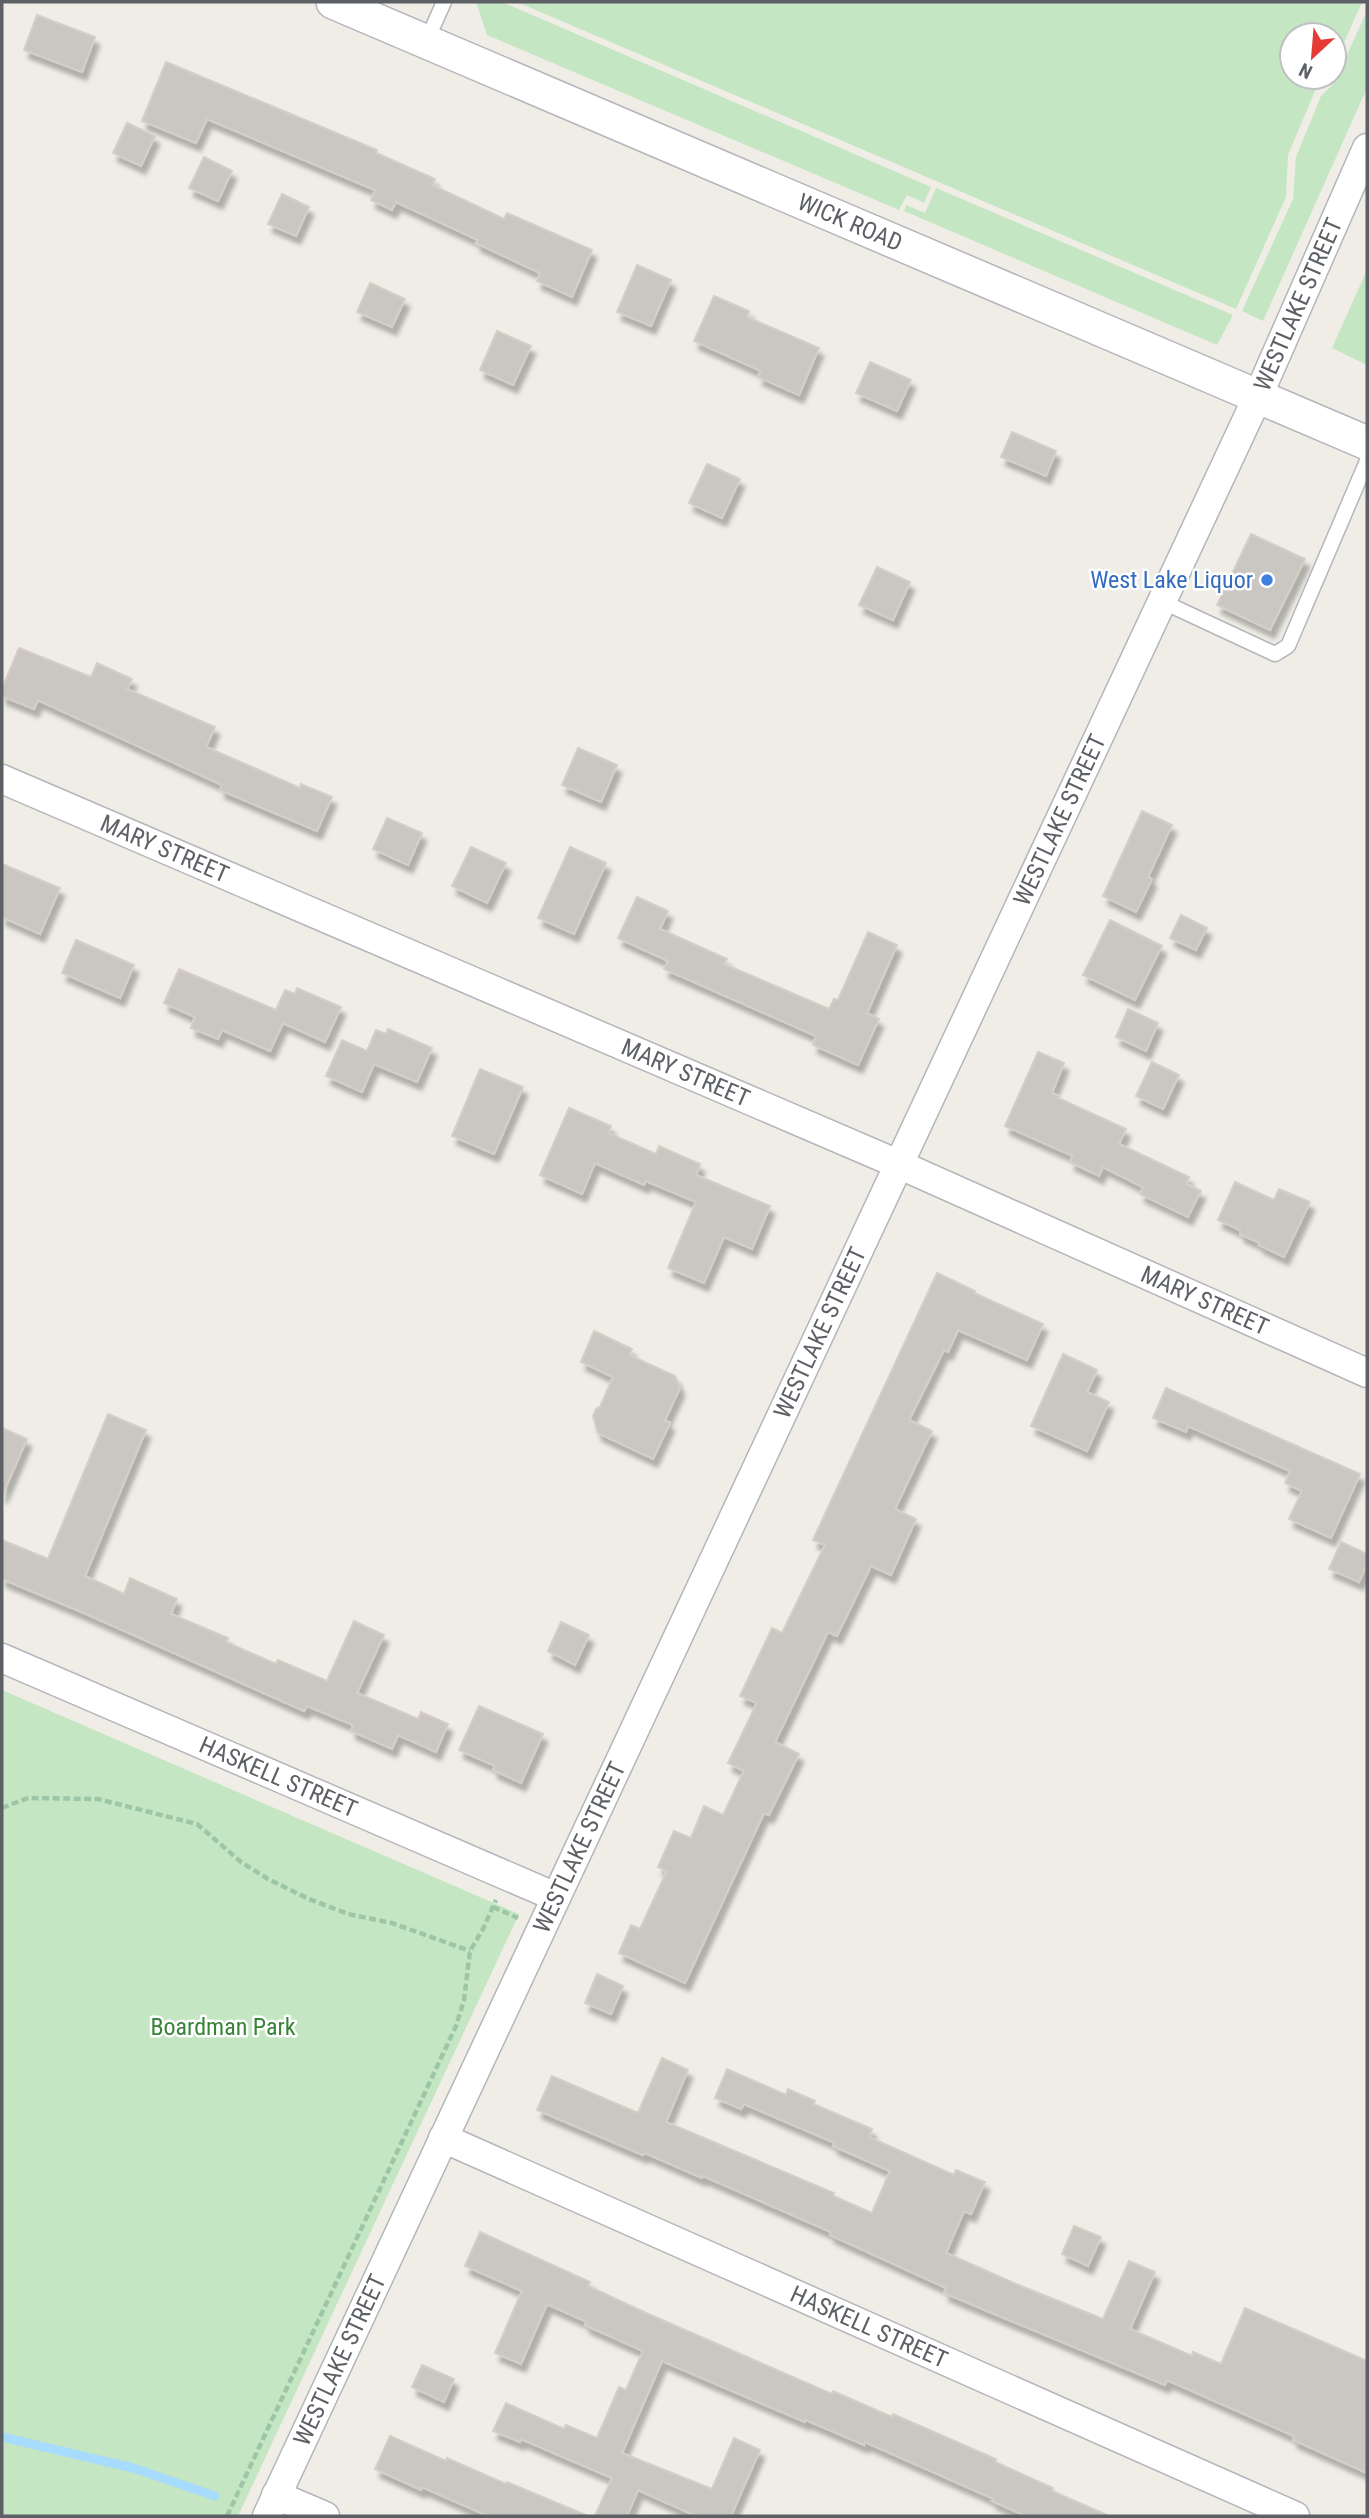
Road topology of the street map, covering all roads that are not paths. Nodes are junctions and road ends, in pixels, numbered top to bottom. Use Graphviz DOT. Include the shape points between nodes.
graph roads {
  1 [pos="333,2"];
  2 [pos="444,2"];
  3 [pos="426,41"];
  4 [pos="1367,148"];
  5 [pos="1258,396"];
  6 [pos="1367,443"];
  7 [pos="1367,461"];
  8 [pos="1161,601"];
  9 [pos="2,779"];
  10 [pos="898,1164"];
  11 [pos="1367,1373"];
  12 [pos="2,1658"];
  13 [pos="556,1897"];
  14 [pos="443,2138"];
  15 [pos="272,2506"];
  16 [pos="325,2516"];
  17 [pos="1295,2516"];
  1 -- 3 [label="street, WICK ROAD"];
  2 -- 3 [label="lane"];
  3 -- 5 [label="street, WICK ROAD"];
  4 -- 5 [label="street, WESTLAKE STREET"];
  5 -- 6 [label="street, WICK ROAD"];
  5 -- 8 [label="street, WESTLAKE STREET"];
  7 -- 8 [label="lane" via="1288,646 1275,654"];
  8 -- 10 [label="street, WESTLAKE STREET"];
  9 -- 10 [label="street, MARY STREET"];
  10 -- 11 [label="street, MARY STREET"];
  10 -- 13 [label="street, WESTLAKE STREET"];
  12 -- 13 [label="street, HASKELL STREET"];
  13 -- 14 [label="street, WESTLAKE STREET"];
  14 -- 15 [label="street, WESTLAKE STREET"];
  14 -- 17 [label="street, HASKELL STREET"];
  15 -- 16 [label="street"];
}
